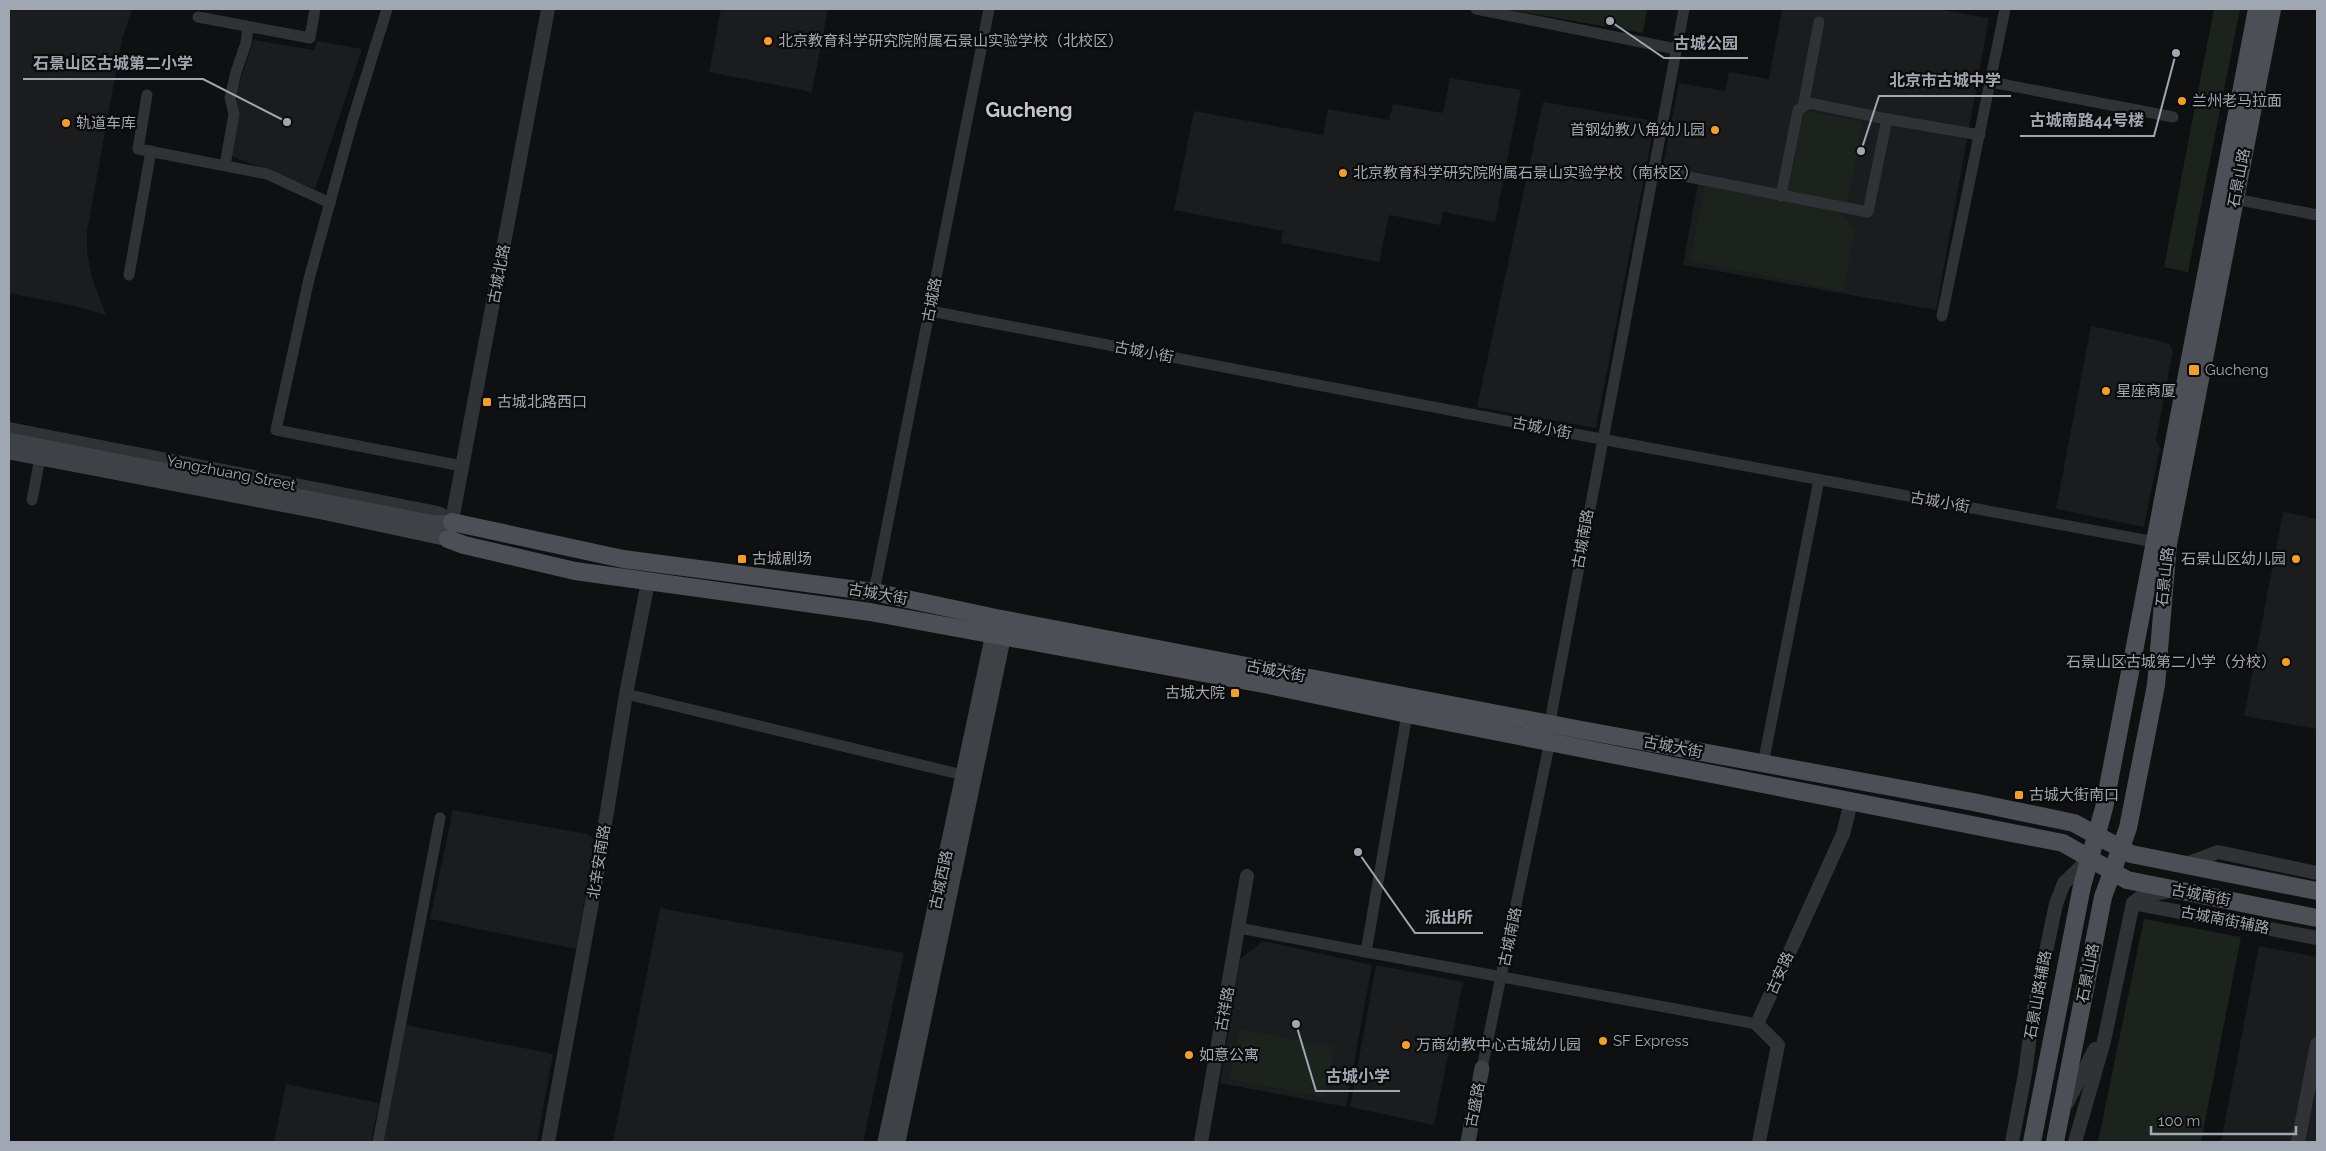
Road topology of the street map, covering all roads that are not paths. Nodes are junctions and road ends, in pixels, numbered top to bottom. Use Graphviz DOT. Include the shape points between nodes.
graph roads {
  1 [pos="315,9"];
  2 [pos="387,9"];
  3 [pos="548,9"];
  4 [pos="989,9"];
  5 [pos="1476,9"];
  6 [pos="1684,9"];
  7 [pos="2005,9"];
  8 [pos="2257,9"];
  9 [pos="2272,9"];
  10 [pos="198,17"];
  11 [pos="1819,22"];
  12 [pos="248,27"];
  13 [pos="1676,49"];
  14 [pos="1991,82"];
  15 [pos="147,96"];
  16 [pos="1803,107"];
  17 [pos="2172,117"];
  18 [pos="1887,119"];
  19 [pos="1980,135"];
  20 [pos="151,150"];
  21 [pos="225,166"];
  22 [pos="1653,170"];
  23 [pos="1781,196"];
  24 [pos="2235,199"];
  25 [pos="330,203"];
  26 [pos="2317,215"];
  27 [pos="129,275"];
  28 [pos="930,311"];
  29 [pos="1942,316"];
  30 [pos="9,429"];
  31 [pos="1601,439"];
  32 [pos="9,440"];
  33 [pos="9,452"];
  34 [pos="40,458"];
  35 [pos="462,466"];
  36 [pos="1819,480"];
  37 [pos="32,500"];
  38 [pos="450,531"];
  39 [pos="2155,542"];
  40 [pos="648,582"];
  41 [pos="874,592"];
  42 [pos="1001,619"];
  43 [pos="998,636"];
  44 [pos="626,694"];
  45 [pos="1407,714"];
  46 [pos="1551,733"];
  47 [pos="1764,764"];
  48 [pos="963,774"];
  49 [pos="1851,802"];
  50 [pos="440,818"];
  51 [pos="2096,834"];
  52 [pos="2120,848"];
  53 [pos="2089,859"];
  54 [pos="2186,864"];
  55 [pos="2112,872"];
  56 [pos="2317,873"];
  57 [pos="1247,876"];
  58 [pos="2175,890"];
  59 [pos="2317,891"];
  60 [pos="2133,903"];
  61 [pos="2317,918"];
  62 [pos="1239,928"];
  63 [pos="2317,938"];
  64 [pos="1366,952"];
  65 [pos="1501,977"];
  66 [pos="2109,1011"];
  67 [pos="1757,1024"];
  68 [pos="2317,1044"];
  69 [pos="1482,1068"];
  70 [pos="2062,1112"];
  71 [pos="378,1142"];
  72 [pos="548,1142"];
  73 [pos="885,1142"];
  74 [pos="898,1142"];
  75 [pos="1201,1142"];
  76 [pos="1468,1142"];
  77 [pos="1760,1142"];
  78 [pos="2012,1142"];
  79 [pos="2032,1142"];
  80 [pos="2055,1142"];
  81 [pos="2075,1142"];
  82 [pos="2298,1142"];
  1 -- 12 [label="street" via="310,38"];
  2 -- 25 [label="street"];
  3 -- 35 [label="street, 古城北路"];
  4 -- 28 [label="street, 古城路"];
  5 -- 13 [label="street"];
  6 -- 13 [label="street, 古城南路"];
  7 -- 14 [label="street"];
  8 -- 39 [label="main road, 石景山路"];
  9 -- 24 [label="main road, 石景山路"];
  10 -- 12 [label="street"];
  11 -- 16 [label="street"];
  12 -- 21 [label="street" via="230,98 234,114"];
  13 -- 22 [label="street, 古城南路"];
  14 -- 17 [label="street"];
  14 -- 19 [label="street"];
  15 -- 20 [label="street" via="138,149"];
  16 -- 18 [label="street" via="1808,103"];
  16 -- 23 [label="street" via="1798,110"];
  18 -- 19 [label="street"];
  18 -- 23 [label="street" via="1868,212"];
  19 -- 29 [label="street"];
  20 -- 21 [label="street"];
  20 -- 27 [label="street"];
  21 -- 25 [label="street" via="267,174"];
  22 -- 23 [label="street"];
  22 -- 31 [label="street, 古城南路"];
  24 -- 26 [label="street"];
  24 -- 52 [label="main road, 石景山路" via="2168,544 2156,685 2128,828"];
  25 -- 35 [label="street" via="309,279 276,430"];
  28 -- 31 [label="street, 古城小街"];
  28 -- 41 [label="street, 古城路"];
  30 -- 38 [label="street, Yangzhuang Street" via="438,513"];
  31 -- 36 [label="street, 古城小街"];
  31 -- 46 [label="street, 古城南路" via="1552,711"];
  32 -- 38 [label="main road" via="436,523"];
  33 -- 34 [label="main road, Yangzhuang Street"];
  34 -- 37 [label="street"];
  34 -- 38 [label="main road, Yangzhuang Street" via="327,513"];
  35 -- 38 [label="street, 古城北路"];
  36 -- 39 [label="street, 古城小街"];
  36 -- 47 [label="street"];
  38 -- 40 [label="main road, 古城大街" via="464,545 575,571"];
  38 -- 41 [label="main road, 古城大街" via="623,559"];
  39 -- 51 [label="main road, 石景山路" via="2104,808"];
  40 -- 43 [label="main road, 古城大街" via="870,612"];
  40 -- 44 [label="street, 北辛安南路"];
  41 -- 42 [label="main road, 古城大街"];
  42 -- 43 [label="main road, 古城西路"];
  42 -- 46 [label="main road, 古城大街"];
  43 -- 45 [label="main road, 古城大街" via="1269,685"];
  43 -- 48 [label="main road, 古城西路"];
  43 -- 74 [label="main road, 古城西路"];
  44 -- 48 [label="street"];
  44 -- 72 [label="street, 北辛安南路" via="596,886"];
  45 -- 46 [label="main road, 古城大街"];
  45 -- 64 [label="street"];
  46 -- 47 [label="main road, 古城大街"];
  46 -- 49 [label="main road, 古城大街"];
  46 -- 65 [label="street, 古城南路"];
  47 -- 51 [label="main road, 古城大街" via="2074,823"];
  48 -- 73 [label="main road, 古城西路"];
  49 -- 53 [label="main road, 古城大街" via="2064,843"];
  49 -- 67 [label="street, 古安路" via="1843,834"];
  50 -- 71 [label="street"];
  51 -- 52 [label="main road, 古城南街"];
  51 -- 53 [label="main road, 石景山路"];
  52 -- 54 [label="main road, 古城南街" via="2131,854"];
  52 -- 55 [label="main road, 石景山路"];
  53 -- 55 [label="main road, 古城南街"];
  53 -- 78 [label="street, 石景山路辅路" via="2064,883 2056,904 2033,1013"];
  53 -- 79 [label="main road, 石景山路"];
  54 -- 56 [label="street" via="2218,852"];
  54 -- 59 [label="main road, 古城南街"];
  55 -- 58 [label="main road, 古城南街" via="2127,880"];
  55 -- 70 [label="main road, 石景山路" via="2103,897"];
  57 -- 62 [label="street, 古祥路"];
  58 -- 60 [label="street" via="2142,896"];
  58 -- 61 [label="main road, 古城南街"];
  60 -- 63 [label="street, 古城南街辅路"];
  60 -- 66 [label="street"];
  62 -- 64 [label="street"];
  62 -- 75 [label="street, 古祥路"];
  64 -- 65 [label="street"];
  65 -- 67 [label="street"];
  65 -- 69 [label="street, 古城南路"];
  66 -- 70 [label="street" via="2094,1050"];
  66 -- 81 [label="street"];
  67 -- 77 [label="street" via="1778,1045"];
  68 -- 82 [label="street"];
  69 -- 76 [label="main road, 古盛路"];
  70 -- 80 [label="main road, 石景山路"];
}
